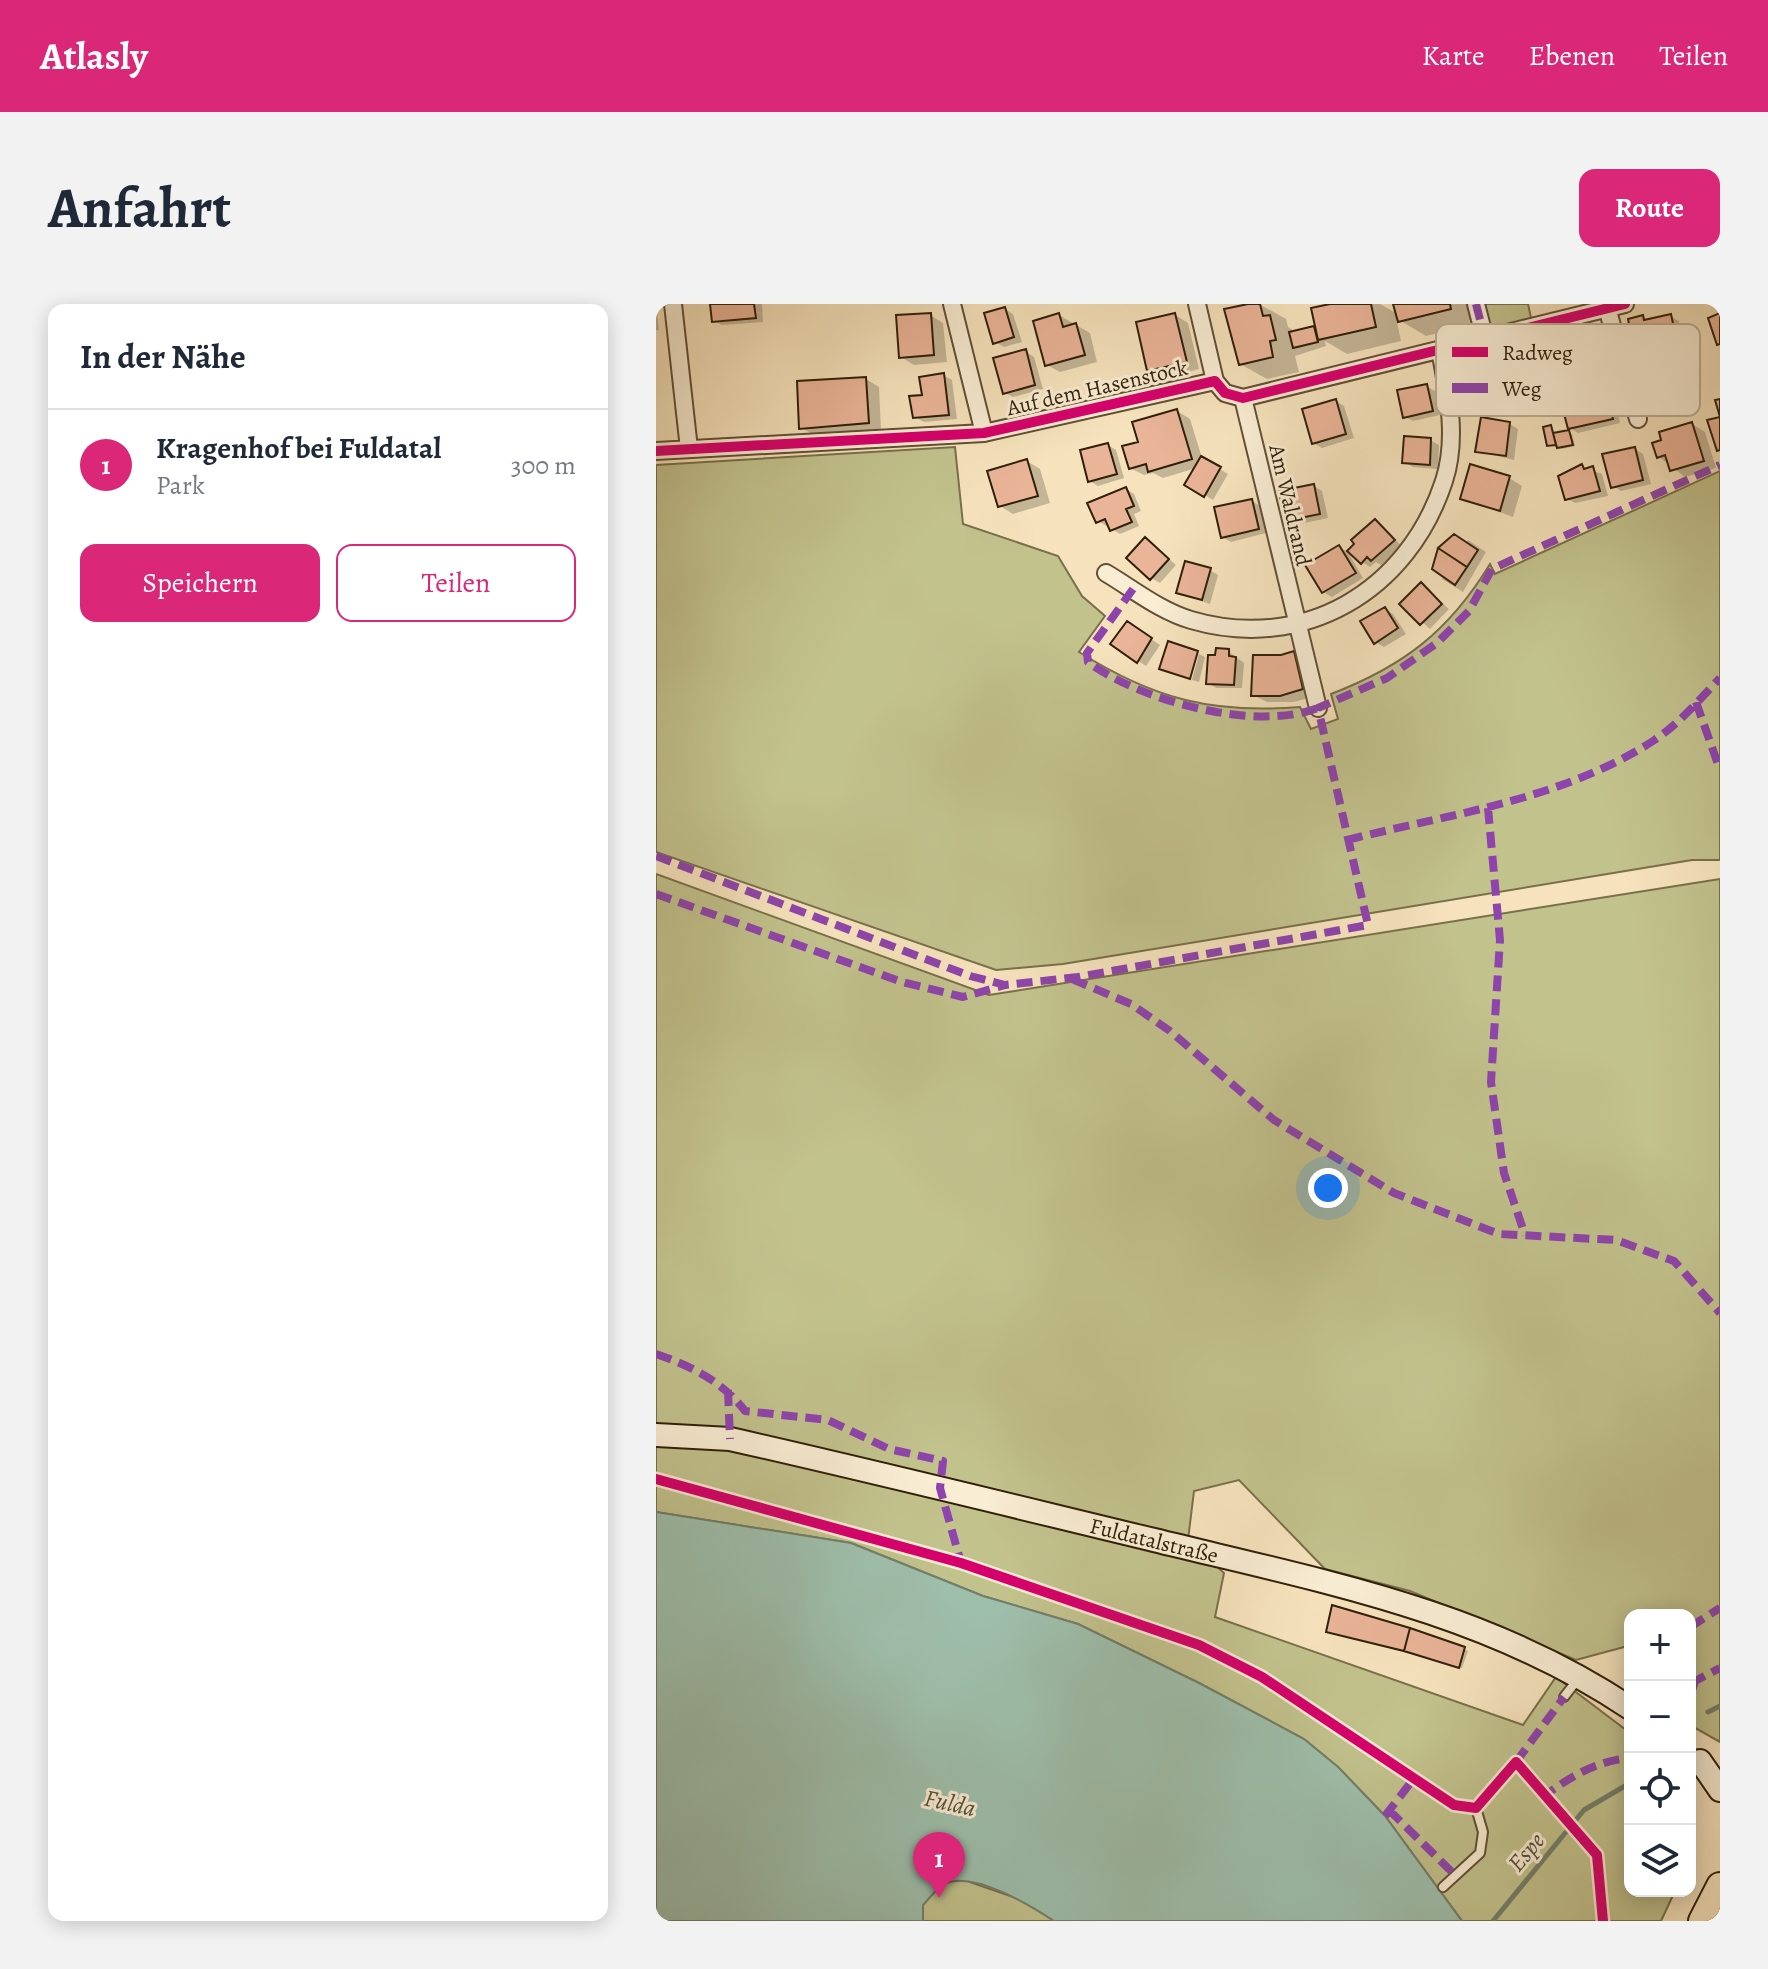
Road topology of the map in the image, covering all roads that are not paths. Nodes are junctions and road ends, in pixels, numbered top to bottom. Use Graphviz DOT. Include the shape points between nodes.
graph roads {
  1 [pos="673,304"];
  2 [pos="952,304"];
  3 [pos="1197,304"];
  4 [pos="1476,304"];
  5 [pos="1625,304"];
  6 [pos="1606,306"];
  7 [pos="1481,324"];
  8 [pos="1540,324"];
  9 [pos="1436,351"];
  10 [pos="1215,381"];
  11 [pos="1243,398"];
  12 [pos="1452,416"];
  13 [pos="1637,416"];
  14 [pos="1638,419"];
  15 [pos="984,433"];
  16 [pos="689,449"];
  17 [pos="656,451"];
  18 [pos="1106,573"];
  19 [pos="1296,622"];
  20 [pos="1318,708"];
  21 [pos="656,1435"];
  22 [pos="1581,1675"];
  23 [pos="1564,1697"];
  24 [pos="1624,1704"];
  25 [pos="1703,1760"];
  26 [pos="1720,1790"];
  27 [pos="1476,1808"];
  28 [pos="1720,1886"];
  29 [pos="1443,1887"];
  30 [pos="1702,1921"];
  1 -- 16 [label="street"];
  2 -- 15 [label="street"];
  3 -- 10 [label="street"];
  4 -- 7 [label="street"];
  5 -- 6 [label="street"];
  6 -- 8 [label="street"];
  9 -- 11 [label="street"];
  10 -- 11 [label="street, Auf dem Hasenstock" via="1225,393"];
  10 -- 15 [label="street, Auf dem Hasenstock"];
  11 -- 19 [label="street, Am Waldrand"];
  12 -- 19 [label="street" via="1445,480 1404,560 1338,611"];
  13 -- 14 [label="street"];
  15 -- 16 [label="street, Auf dem Hasenstock"];
  16 -- 17 [label="street, Auf dem Hasenstock"];
  18 -- 19 [label="street" via="1189,619 1259,629"];
  19 -- 20 [label="street, Am Waldrand"];
  21 -- 22 [label="main road, Fuldatalstraße" via="730,1439 1407,1602"];
  22 -- 23 [label="lane"];
  22 -- 24 [label="main road, Fuldatalstraße"];
  25 -- 26 [label="main road"];
  27 -- 29 [label="lane" via="1483,1832 1480,1853"];
  28 -- 30 [label="main road"];
}
